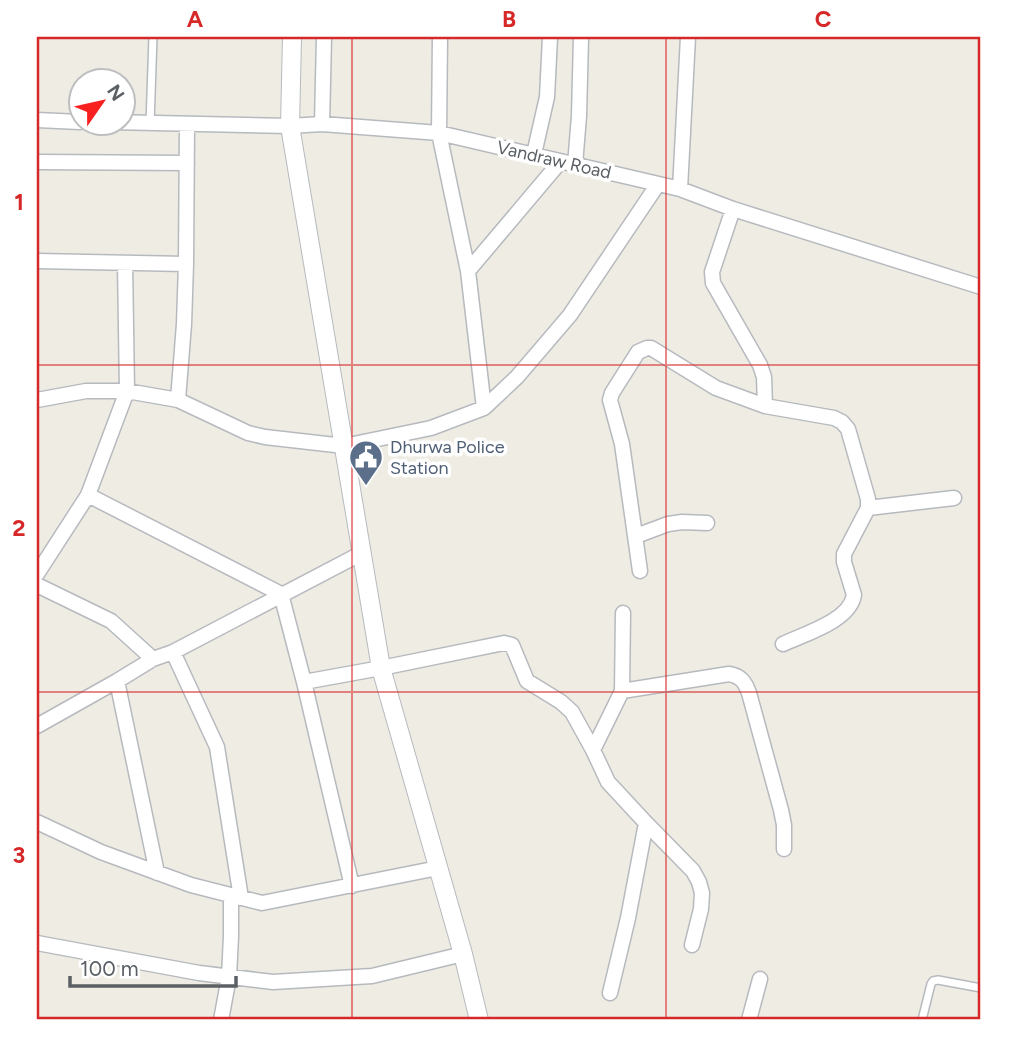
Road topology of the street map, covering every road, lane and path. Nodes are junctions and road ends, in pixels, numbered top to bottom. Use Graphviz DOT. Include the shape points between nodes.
graph roads {
  1 [pos="153,37"];
  2 [pos="292,37"];
  3 [pos="324,37"];
  4 [pos="440,37"];
  5 [pos="550,37"];
  6 [pos="581,37"];
  7 [pos="688,37"];
  8 [pos="37,120"];
  9 [pos="66,121"];
  10 [pos="136,123"];
  11 [pos="150,124"];
  12 [pos="187,124"];
  13 [pos="322,124"];
  14 [pos="290,126"];
  15 [pos="439,133"];
  16 [pos="534,154"];
  17 [pos="37,162"];
  18 [pos="187,163"];
  19 [pos="568,164"];
  20 [pos="658,184"];
  21 [pos="680,189"];
  22 [pos="733,209"];
  23 [pos="37,261"];
  24 [pos="125,263"];
  25 [pos="186,264"];
  26 [pos="468,271"];
  27 [pos="981,287"];
  28 [pos="127,391"];
  29 [pos="37,400"];
  30 [pos="177,400"];
  31 [pos="765,406"];
  32 [pos="484,408"];
  33 [pos="344,446"];
  34 [pos="88,495"];
  35 [pos="954,498"];
  36 [pos="868,508"];
  37 [pos="707,523"];
  38 [pos="636,536"];
  39 [pos="362,553"];
  40 [pos="640,571"];
  41 [pos="37,574"];
  42 [pos="37,585"];
  43 [pos="282,594"];
  44 [pos="623,613"];
  45 [pos="783,644"];
  46 [pos="173,652"];
  47 [pos="153,659"];
  48 [pos="381,668"];
  49 [pos="117,681"];
  50 [pos="304,682"];
  51 [pos="622,691"];
  52 [pos="37,726"];
  53 [pos="593,750"];
  54 [pos="37,822"];
  55 [pos="646,823"];
  56 [pos="784,849"];
  57 [pos="438,868"];
  58 [pos="157,873"];
  59 [pos="352,886"];
  60 [pos="236,897"];
  61 [pos="37,943"];
  62 [pos="692,945"];
  63 [pos="463,954"];
  64 [pos="229,976"];
  65 [pos="760,979"];
  66 [pos="981,988"];
  67 [pos="610,993"];
  68 [pos="220,1020"];
  69 [pos="479,1020"];
  70 [pos="749,1020"];
  71 [pos="922,1020"];
  1 -- 11 [label="lane"];
  2 -- 14 [label="street"];
  3 -- 13 [label="street"];
  4 -- 15 [label="street"];
  5 -- 16 [label="street" via="547,97"];
  6 -- 19 [label="street" via="579,116"];
  7 -- 21 [label="street"];
  8 -- 9 [label="street"];
  10 -- 11 [label="street, Vandraw Road"];
  11 -- 12 [label="street, Vandraw Road"];
  12 -- 14 [label="street, Vandraw Road"];
  12 -- 18 [label="street"];
  13 -- 14 [label="street, Vandraw Road"];
  13 -- 15 [label="street, Vandraw Road"];
  14 -- 33 [label="street"];
  15 -- 16 [label="street, Vandraw Road"];
  15 -- 26 [label="street"];
  16 -- 19 [label="street, Vandraw Road"];
  17 -- 18 [label="street"];
  18 -- 25 [label="street"];
  19 -- 20 [label="street, Vandraw Road"];
  19 -- 26 [label="street"];
  20 -- 21 [label="street, Vandraw Road"];
  20 -- 32 [label="street" via="570,315"];
  21 -- 22 [label="street, Vandraw Road"];
  22 -- 27 [label="street, Vandraw Road"];
  22 -- 31 [label="street" via="712,272 713,283 760,365"];
  23 -- 24 [label="street"];
  24 -- 25 [label="street"];
  24 -- 28 [label="street"];
  25 -- 30 [label="street"];
  26 -- 32 [label="street"];
  28 -- 29 [label="street" via="86,391"];
  28 -- 30 [label="street"];
  28 -- 34 [label="street"];
  30 -- 33 [label="street" via="248,433"];
  31 -- 36 [label="street" via="842,422 848,429"];
  31 -- 38 [label="street" via="716,388 651,348 638,352 610,400 622,444"];
  32 -- 33 [label="street" via="431,428"];
  33 -- 39 [label="street"];
  34 -- 41 [label="street"];
  34 -- 43 [label="street"];
  35 -- 36 [label="street"];
  36 -- 45 [label="street" via="844,554 852,603 836,620"];
  37 -- 38 [label="street" via="668,524"];
  38 -- 40 [label="street"];
  39 -- 43 [label="street"];
  39 -- 48 [label="street"];
  42 -- 47 [label="street" via="111,621"];
  43 -- 46 [label="street"];
  43 -- 50 [label="street"];
  44 -- 51 [label="street"];
  46 -- 47 [label="street"];
  46 -- 60 [label="street" via="217,747"];
  47 -- 49 [label="street"];
  48 -- 50 [label="street"];
  48 -- 53 [label="street" via="507,643 527,681 572,712"];
  48 -- 57 [label="street"];
  49 -- 52 [label="street"];
  49 -- 58 [label="street"];
  50 -- 59 [label="street"];
  51 -- 53 [label="street"];
  51 -- 56 [label="street" via="729,674 741,678 780,810"];
  53 -- 55 [label="street" via="608,782"];
  54 -- 58 [label="street"];
  55 -- 62 [label="street" via="699,882 701,909"];
  55 -- 67 [label="street"];
  57 -- 59 [label="street"];
  57 -- 63 [label="street"];
  58 -- 60 [label="street"];
  59 -- 60 [label="street" via="262,903"];
  60 -- 64 [label="street"];
  61 -- 64 [label="street"];
  63 -- 64 [label="street" via="372,976 274,982"];
  63 -- 69 [label="street"];
  64 -- 68 [label="street"];
  65 -- 70 [label="street"];
  66 -- 71 [label="lane" via="933,981"];
}
